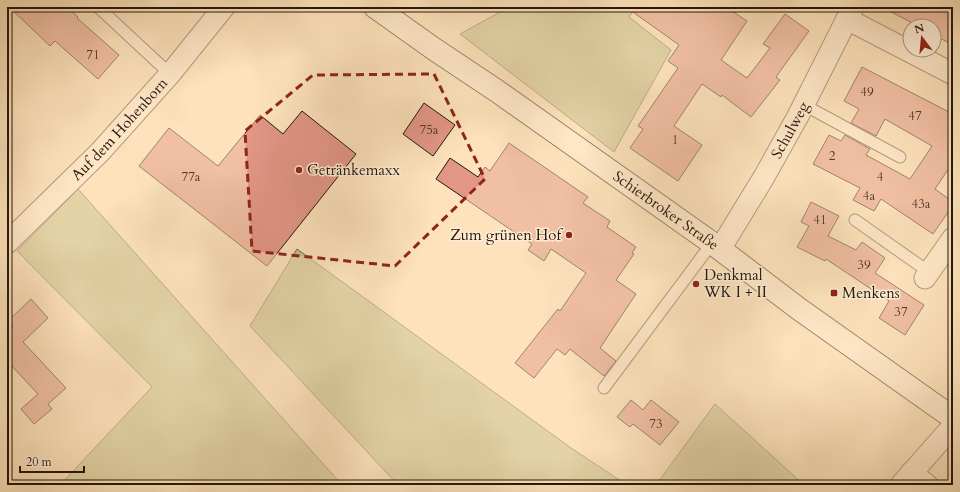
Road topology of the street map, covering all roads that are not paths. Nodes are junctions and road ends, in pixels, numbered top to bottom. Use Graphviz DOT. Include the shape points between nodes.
graph roads {
  1 [pos="98,7"];
  2 [pos="224,7"];
  3 [pos="375,7"];
  4 [pos="850,13"];
  5 [pos="170,74"];
  6 [pos="953,74"];
  7 [pos="804,104"];
  8 [pos="900,158"];
  9 [pos="855,220"];
  10 [pos="953,238"];
  11 [pos="7,243"];
  12 [pos="716,246"];
  13 [pos="927,275"];
  14 [pos="604,388"];
  15 [pos="953,418"];
  16 [pos="953,426"];
  17 [pos="913,481"];
  1 -- 5 [label="lane"];
  2 -- 5 [label="street, Auf dem Hohenborn"];
  3 -- 12 [label="main road, Schierbroker Straße"];
  4 -- 6 [label="street"];
  4 -- 7 [label="street, Schulweg"];
  5 -- 11 [label="street, Auf dem Hohenborn" via="100,152"];
  7 -- 8 [label="lane"];
  7 -- 12 [label="street, Schulweg" via="764,177"];
  9 -- 13 [label="lane"];
  10 -- 13 [label="street"];
  12 -- 14 [label="lane"];
  12 -- 15 [label="main road, Schierbroker Straße" via="799,309"];
  16 -- 17 [label="street"];
}
